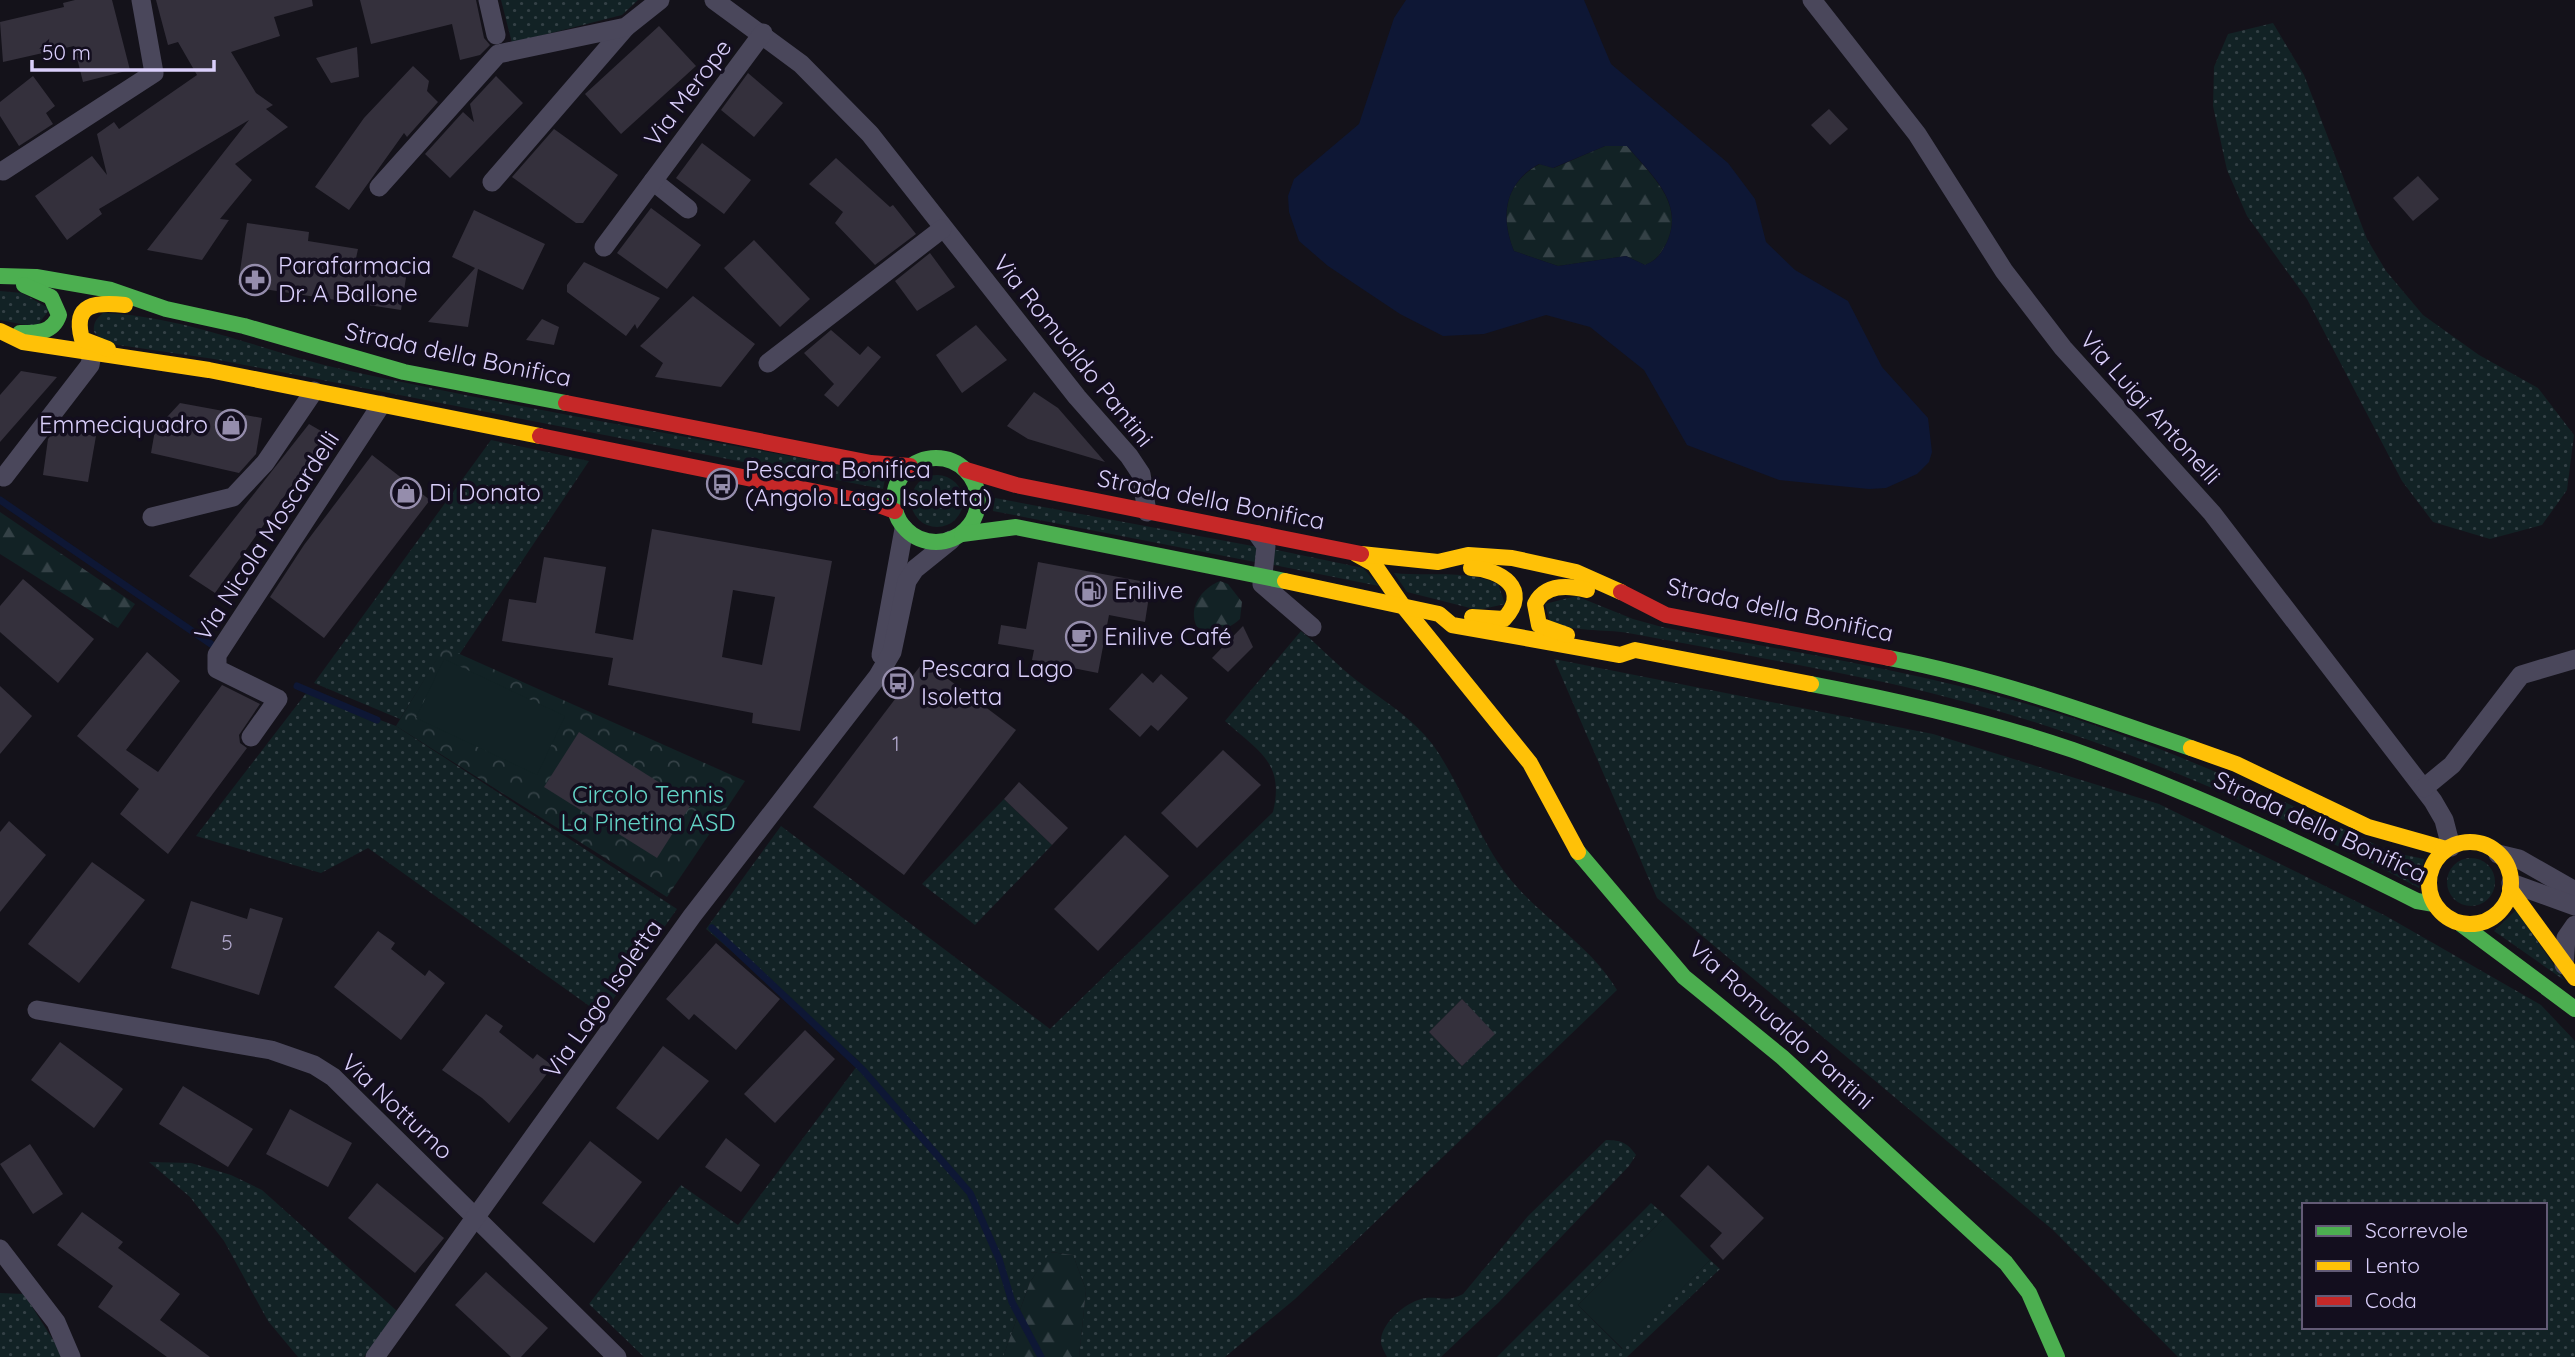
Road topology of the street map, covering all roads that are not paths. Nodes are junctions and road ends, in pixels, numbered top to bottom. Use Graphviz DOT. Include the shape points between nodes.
graph roads {
  1 [pos="141,0"];
  2 [pos="488,0"];
  3 [pos="660,0"];
  4 [pos="714,0"];
  5 [pos="1812,0"];
  6 [pos="626,27"];
  7 [pos="763,33"];
  8 [pos="496,35"];
  9 [pos="3,171"];
  10 [pos="653,181"];
  11 [pos="492,182"];
  12 [pos="379,187"];
  13 [pos="688,209"];
  14 [pos="942,229"];
  15 [pos="604,247"];
  16 [pos="0,278"];
  17 [pos="166,309"];
  18 [pos="0,331"];
  19 [pos="92,354"];
  20 [pos="118,355"];
  21 [pos="768,363"];
  22 [pos="314,391"];
  23 [pos="382,405"];
  24 [pos="910,466"];
  25 [pos="966,470"];
  26 [pos="4,477"];
  27 [pos="895,511"];
  28 [pos="1147,512"];
  29 [pos="152,517"];
  30 [pos="904,528"];
  31 [pos="1258,535"];
  32 [pos="957,537"];
  33 [pos="1354,553"];
  34 [pos="1438,562"];
  35 [pos="1261,576"];
  36 [pos="1402,606"];
  37 [pos="1645,607"];
  38 [pos="1439,614"];
  39 [pos="1312,627"];
  40 [pos="1635,650"];
  41 [pos="2575,659"];
  42 [pos="878,676"];
  43 [pos="251,737"];
  44 [pos="2424,788"];
  45 [pos="2448,848"];
  46 [pos="2498,854"];
  47 [pos="2511,886"];
  48 [pos="2575,891"];
  49 [pos="2434,904"];
  50 [pos="2575,906"];
  51 [pos="2461,923"];
  52 [pos="2575,925"];
  53 [pos="2569,971"];
  54 [pos="2575,1009"];
  55 [pos="37,1010"];
  56 [pos="477,1216"];
  57 [pos="0,1249"];
  58 [pos="71,1357"];
  59 [pos="375,1357"];
  60 [pos="617,1357"];
  61 [pos="2057,1357"];
  1 -- 9 [label="street" via="154,73"];
  2 -- 8 [label="street"];
  3 -- 6 [label="street"];
  4 -- 7 [label="street, Via Romualdo Pantini"];
  5 -- 44 [label="street, Via Luigi Antonelli" via="1917,134 2004,271 2063,348 2220,522"];
  6 -- 11 [label="street"];
  6 -- 12 [label="street" via="498,54"];
  7 -- 10 [label="street, Via Merope"];
  7 -- 14 [label="street, Via Romualdo Pantini" via="801,64 870,134"];
  10 -- 13 [label="street, Via Merope"];
  10 -- 15 [label="street, Via Merope"];
  14 -- 21 [label="street"];
  14 -- 28 [label="street, Via Romualdo Pantini" via="1129,456 1141,474"];
  16 -- 17 [label="main road, Strada della Bonifica" via="36,276 156,302"];
  16 -- 18 [label="main road" via="47,291 57,304 58,317 54,328 44,334"];
  17 -- 20 [label="main road" via="155,312 101,302 87,308 82,339"];
  17 -- 24 [label="main road, Strada della Bonifica" via="244,326 404,372 872,463"];
  18 -- 19 [label="main road" via="23,342"];
  19 -- 20 [label="main road"];
  19 -- 26 [label="street" via="90,365"];
  20 -- 22 [label="main road"];
  22 -- 23 [label="main road"];
  22 -- 29 [label="street" via="265,463 233,496"];
  23 -- 27 [label="main road"];
  23 -- 43 [label="street, Via Nicola Moscardelli" via="217,654 217,669 278,699"];
  24 -- 25 [label="main road" via="939,458"];
  24 -- 27 [label="main road" via="894,491"];
  25 -- 28 [label="main road, Strada della Bonifica"];
  25 -- 32 [label="main road" via="977,488 978,508"];
  27 -- 30 [label="main road"];
  28 -- 31 [label="main road, Strada della Bonifica"];
  30 -- 32 [label="main road" via="926,542"];
  30 -- 42 [label="street, Via Lago Isoletta"];
  31 -- 33 [label="main road, Strada della Bonifica"];
  31 -- 35 [label="street" via="1266,546"];
  32 -- 35 [label="main road, Strada della Bonifica" via="1016,527"];
  32 -- 42 [label="street, Via Lago Isoletta" via="915,569 907,581 892,652"];
  33 -- 34 [label="main road, Strada della Bonifica"];
  33 -- 36 [label="main road, Via Romualdo Pantini" via="1374,564"];
  34 -- 37 [label="main road, Strada della Bonifica" via="1447,556 1479,554 1567,570 1629,594"];
  34 -- 38 [label="main road" via="1496,572 1508,582 1513,598 1512,610 1504,619"];
  35 -- 36 [label="main road, Strada della Bonifica"];
  35 -- 39 [label="street" via="1264,588"];
  36 -- 38 [label="main road, Strada della Bonifica"];
  36 -- 61 [label="main road, Via Romualdo Pantini" via="1530,762 1572,845 1684,977 1782,1057 2006,1263 2029,1293"];
  37 -- 40 [label="main road" via="1625,606 1559,585 1545,591 1536,609 1535,619 1545,630 1621,642"];
  37 -- 45 [label="main road, Strada della Bonifica" via="1666,615 1945,669 2045,696 2236,764 2368,827"];
  38 -- 40 [label="main road, Strada della Bonifica" via="1452,625 1620,655"];
  40 -- 49 [label="main road, Strada della Bonifica" via="1895,702 2018,732 2175,786 2417,901"];
  41 -- 44 [label="street" via="2521,675 2452,765"];
  42 -- 56 [label="street, Via Lago Isoletta" via="692,916"];
  44 -- 45 [label="street, Via Luigi Antonelli" via="2440,811"];
  45 -- 46 [label="main road" via="2476,843"];
  45 -- 49 [label="main road" via="2435,860 2429,875"];
  46 -- 47 [label="main road"];
  46 -- 48 [label="street" via="2519,859"];
  47 -- 50 [label="street"];
  47 -- 51 [label="main road" via="2506,902 2487,920"];
  47 -- 53 [label="main road"];
  49 -- 51 [label="main road"];
  51 -- 54 [label="main road"];
  52 -- 53 [label="street" via="2566,939"];
  55 -- 56 [label="street, Via Notturno" via="271,1050 314,1065 346,1089"];
  56 -- 59 [label="street, Via Lago Isoletta"];
  56 -- 60 [label="street, Via Notturno"];
  57 -- 58 [label="street" via="56,1322"];
}
